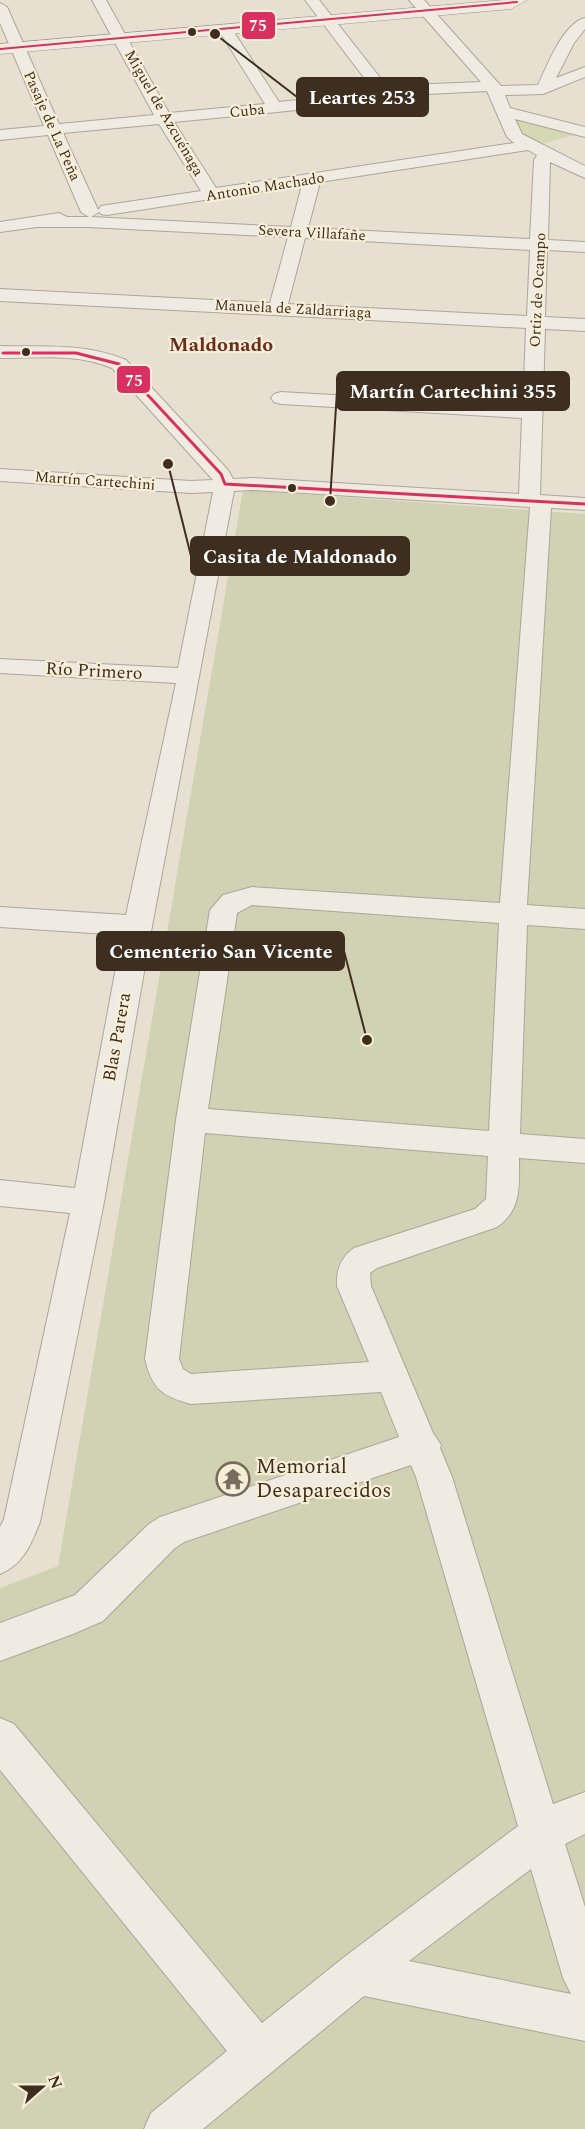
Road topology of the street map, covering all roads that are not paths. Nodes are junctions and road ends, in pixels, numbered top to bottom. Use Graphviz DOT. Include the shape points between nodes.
graph roads {
  1 [pos="99,0"];
  2 [pos="312,0"];
  3 [pos="518,1"];
  4 [pos="421,6"];
  5 [pos="0,7"];
  6 [pos="328,20"];
  7 [pos="585,22"];
  8 [pos="225,29"];
  9 [pos="120,38"];
  10 [pos="17,47"];
  11 [pos="0,49"];
  12 [pos="585,72"];
  13 [pos="495,88"];
  14 [pos="543,89"];
  15 [pos="386,94"];
  16 [pos="275,108"];
  17 [pos="504,111"];
  18 [pos="164,119"];
  19 [pos="54,130"];
  20 [pos="585,133"];
  21 [pos="0,135"];
  22 [pos="539,148"];
  23 [pos="585,173"];
  24 [pos="312,180"];
  25 [pos="212,195"];
  26 [pos="90,212"];
  27 [pos="39,222"];
  28 [pos="0,227"];
  29 [pos="298,232"];
  30 [pos="540,244"];
  31 [pos="585,247"];
  32 [pos="0,295"];
  33 [pos="278,308"];
  34 [pos="536,322"];
  35 [pos="585,325"];
  36 [pos="1,350"];
  37 [pos="281,398"];
  38 [pos="532,413"];
  39 [pos="0,475"];
  40 [pos="225,484"];
  41 [pos="535,501"];
  42 [pos="585,504"];
  43 [pos="0,666"];
  44 [pos="189,676"];
  45 [pos="513,914"];
  46 [pos="0,916"];
  47 [pos="585,920"];
  48 [pos="138,926"];
  49 [pos="191,1120"];
  50 [pos="505,1144"];
  51 [pos="585,1151"];
  52 [pos="0,1193"];
  53 [pos="88,1202"];
  54 [pos="393,1376"];
  55 [pos="423,1445"];
  56 [pos="3,1553"];
  57 [pos="0,1642"];
  58 [pos="0,1738"];
  59 [pos="585,1813"];
  60 [pos="541,1835"];
  61 [pos="358,1973"];
  62 [pos="585,1977"];
  63 [pos="585,2019"];
  64 [pos="259,2055"];
  65 [pos="167,2129"];
  1 -- 9 [label="street, Miguel de Azcuénaga"];
  2 -- 6 [label="street"];
  3 -- 4 [label="street"];
  4 -- 6 [label="street"];
  4 -- 13 [label="street"];
  5 -- 10 [label="street, Pasaje de La Peña"];
  6 -- 8 [label="street"];
  6 -- 15 [label="street"];
  7 -- 14 [label="street" via="570,38"];
  8 -- 9 [label="street"];
  8 -- 16 [label="street"];
  9 -- 10 [label="street"];
  9 -- 18 [label="street, Miguel de Azcuénaga"];
  10 -- 11 [label="street"];
  10 -- 19 [label="street, Pasaje de La Peña"];
  12 -- 14 [label="street, Cuba"];
  13 -- 14 [label="street, Cuba"];
  13 -- 15 [label="street, Cuba"];
  13 -- 17 [label="street"];
  15 -- 16 [label="street, Cuba"];
  16 -- 18 [label="street, Cuba"];
  17 -- 20 [label="street"];
  17 -- 22 [label="street" via="515,137"];
  18 -- 19 [label="street, Cuba"];
  18 -- 25 [label="street, Miguel de Azcuénaga"];
  19 -- 21 [label="street, Cuba"];
  19 -- 26 [label="street, Pasaje de La Peña"];
  20 -- 22 [label="street, Antonio Machado"];
  22 -- 23 [label="street"];
  22 -- 24 [label="street, Antonio Machado"];
  22 -- 30 [label="street, Ortiz de Ocampo"];
  24 -- 25 [label="street, Antonio Machado"];
  24 -- 29 [label="street"];
  25 -- 26 [label="street, Antonio Machado"];
  26 -- 27 [label="street, Antonio Machado"];
  27 -- 28 [label="street, Antonio Machado"];
  27 -- 29 [label="street, Severa Villafañe"];
  29 -- 30 [label="street, Severa Villafañe"];
  29 -- 33 [label="street"];
  30 -- 31 [label="street, Severa Villafañe"];
  30 -- 34 [label="street, Ortiz de Ocampo"];
  32 -- 33 [label="street, Manuela de Zaldarriaga"];
  33 -- 34 [label="street, Manuela de Zaldarriaga"];
  34 -- 35 [label="street, Manuela de Zaldarriaga"];
  34 -- 38 [label="street, Ortiz de Ocampo"];
  36 -- 40 [label="street" via="93,355 114,361"];
  37 -- 38 [label="street"];
  38 -- 41 [label="street, Ortiz de Ocampo"];
  39 -- 40 [label="street, Martín Cartechini" via="191,487"];
  40 -- 41 [label="street, Martín Cartechini"];
  40 -- 44 [label="street, Blas Parera"];
  41 -- 42 [label="street, Martín Cartechini"];
  41 -- 45 [label="street, Ortiz de Ocampo"];
  43 -- 44 [label="street, Río Primero"];
  44 -- 48 [label="street, Blas Parera"];
  45 -- 47 [label="street"];
  45 -- 49 [label="street" via="252,896 229,903 224,910"];
  45 -- 50 [label="street, Ortiz de Ocampo"];
  46 -- 48 [label="street"];
  48 -- 53 [label="street, Blas Parera"];
  49 -- 50 [label="street"];
  49 -- 54 [label="street" via="162,1359 166,1374 175,1385 191,1389"];
  50 -- 51 [label="street"];
  50 -- 54 [label="street, Ortiz de Ocampo" via="502,1202 496,1211 486,1218 356,1263 352,1272 354,1286"];
  52 -- 53 [label="street"];
  53 -- 56 [label="street, Blas Parera" via="22,1522"];
  54 -- 55 [label="street"];
  55 -- 57 [label="street" via="173,1529 89,1608"];
  55 -- 60 [label="street"];
  58 -- 64 [label="street"];
  59 -- 60 [label="street"];
  60 -- 61 [label="street"];
  60 -- 62 [label="street"];
  61 -- 63 [label="street"];
  61 -- 64 [label="street"];
  64 -- 65 [label="street"];
}
